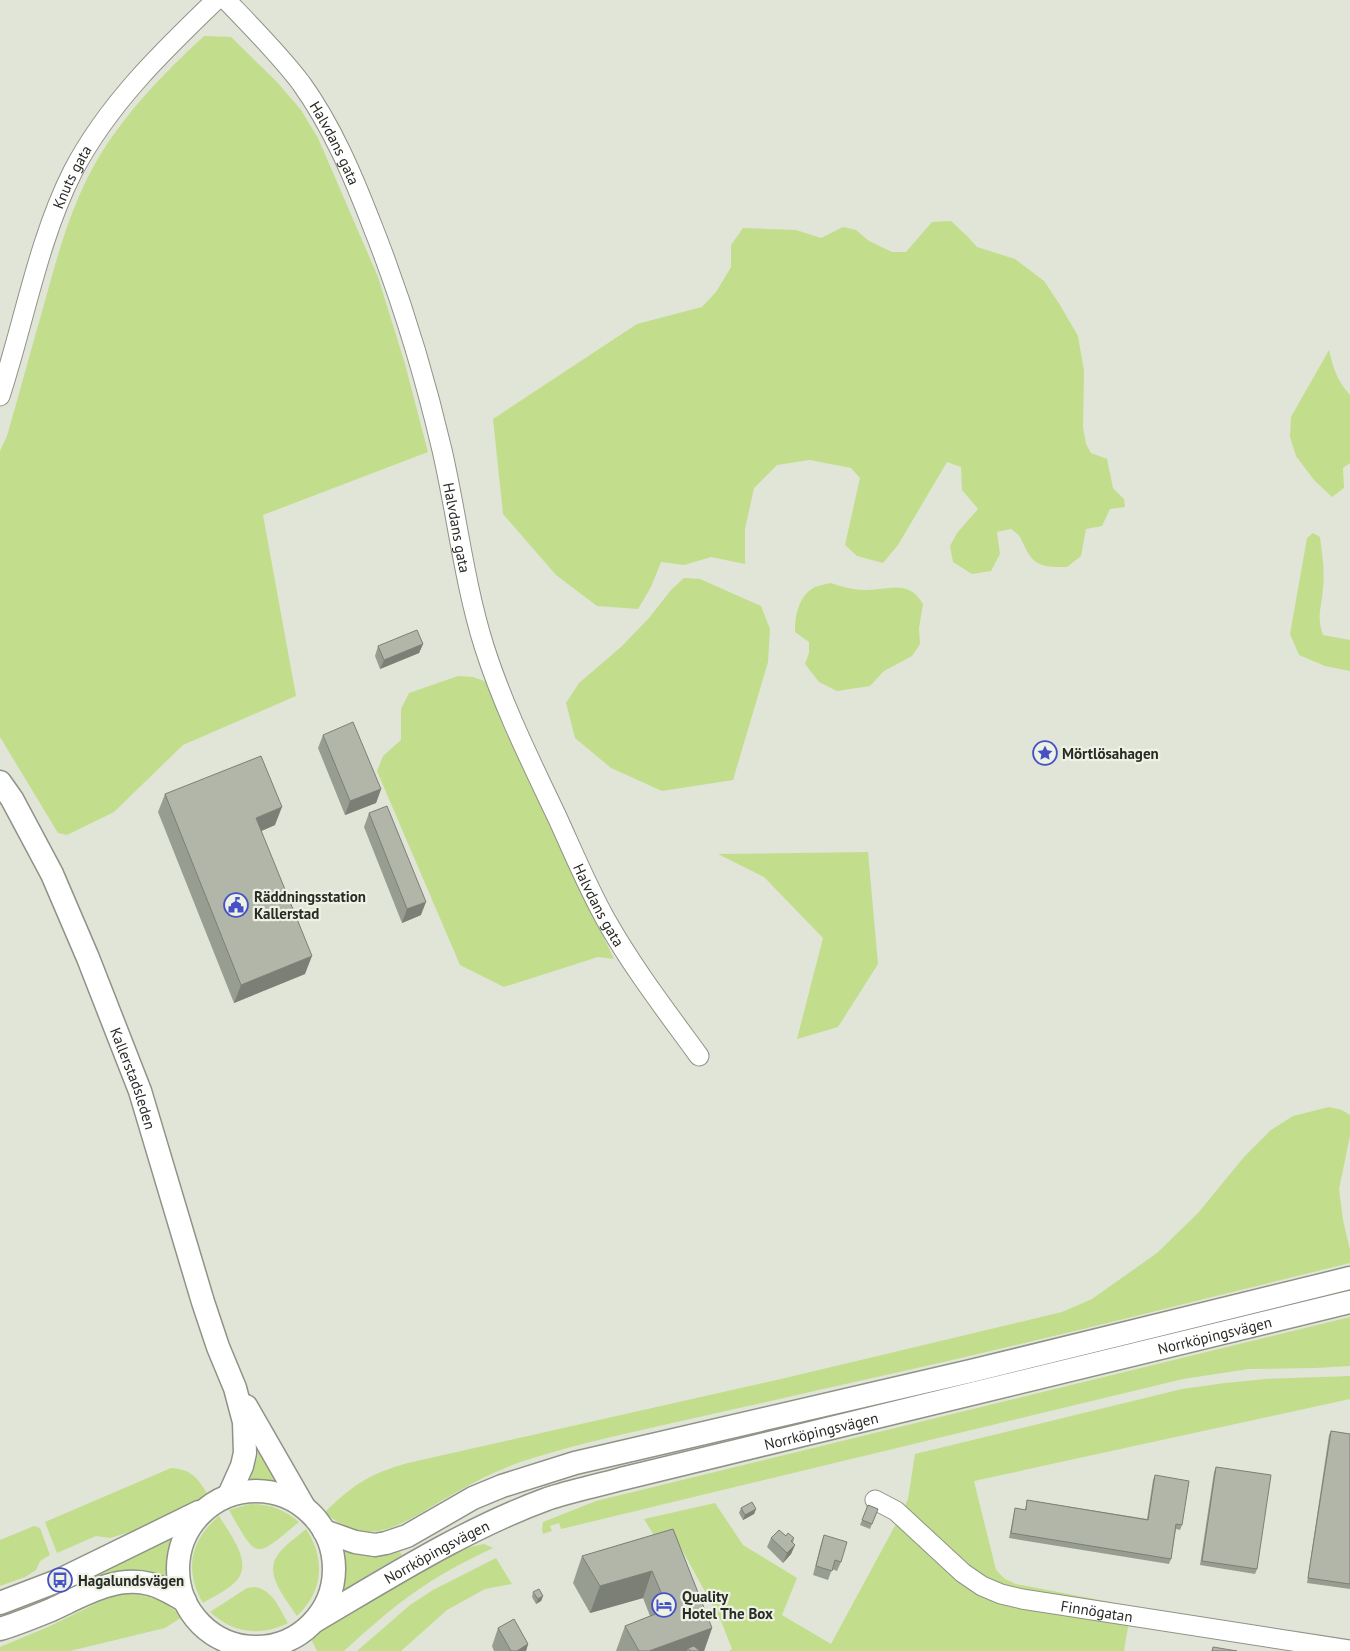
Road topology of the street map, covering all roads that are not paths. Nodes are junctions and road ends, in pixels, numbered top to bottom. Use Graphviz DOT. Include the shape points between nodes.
graph roads {
  1 [pos="216,0"];
  2 [pos="226,0"];
  3 [pos="0,396"];
  4 [pos="0,782"];
  5 [pos="699,1056"];
  6 [pos="1350,1278"];
  7 [pos="1350,1302"];
  8 [pos="235,1388"];
  9 [pos="229,1495"];
  10 [pos="875,1500"];
  11 [pos="208,1507"];
  12 [pos="304,1507"];
  13 [pos="324,1530"];
  14 [pos="185,1601"];
  15 [pos="0,1603"];
  16 [pos="197,1620"];
  17 [pos="315,1621"];
  18 [pos="0,1629"];
  19 [pos="288,1645"];
  20 [pos="1350,1650"];
  21 [pos="210,1651"];
  1 -- 3 [label="street, Knuts gata" via="135,81 109,114 72,172 46,238"];
  2 -- 5 [label="street, Halvdans gata" via="281,59 318,108 361,196 391,272 425,384 470,595 484,645 514,727 606,919"];
  4 -- 8 [label="main road, Kallerstadsleden" via="52,874 140,1091 203,1302"];
  6 -- 13 [label="main road, Norrköpingsvägen" via="575,1463 473,1498 407,1536 386,1543 355,1542"];
  7 -- 17 [label="main road, Norrköpingsvägen" via="549,1499 439,1548"];
  8 -- 9 [label="main road, Kallerstadsleden" via="244,1422 245,1453"];
  8 -- 12 [label="main road, Kallerstadsleden"];
  9 -- 11 [label="main road"];
  9 -- 12 [label="main road" via="262,1491 284,1496"];
  10 -- 20 [label="street, Finnögatan" via="896,1511 963,1572 982,1586 1001,1594"];
  11 -- 14 [label="main road" via="193,1522 180,1550 178,1576"];
  11 -- 15 [label="main road" via="60,1580"];
  12 -- 13 [label="main road"];
  13 -- 17 [label="main road" via="332,1551 334,1574 330,1596"];
  14 -- 16 [label="main road"];
  14 -- 18 [label="main road" via="151,1584 113,1584"];
  16 -- 19 [label="main road" via="215,1635 237,1645"];
  16 -- 21 [label="main road"];
  17 -- 19 [label="main road"];
}
